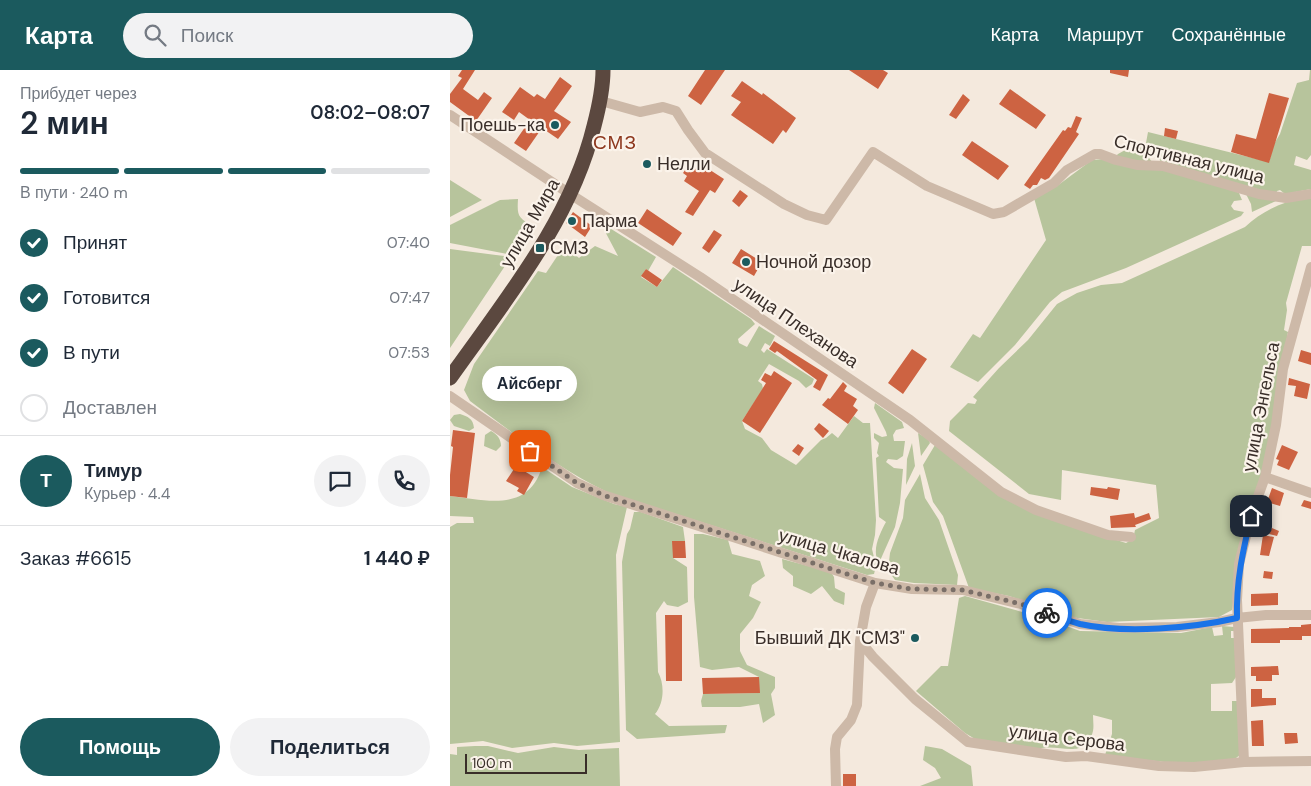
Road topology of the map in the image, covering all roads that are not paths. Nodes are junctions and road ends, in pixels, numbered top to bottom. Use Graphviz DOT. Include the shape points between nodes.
graph roads {
  1 [pos="603,70"];
  2 [pos="601,101"];
  3 [pos="450,115"];
  4 [pos="570,194"];
  5 [pos="1311,194"];
  6 [pos="1311,267"];
  7 [pos="450,378"];
  8 [pos="450,396"];
  9 [pos="1265,477"];
  10 [pos="1311,493"];
  11 [pos="1131,537"];
  12 [pos="875,583"];
  13 [pos="1311,615"];
  14 [pos="1237,618"];
  15 [pos="860,641"];
  16 [pos="1311,761"];
  17 [pos="1244,762"];
  18 [pos="836,786"];
  1 -- 2 [label="highway, улица Мира"];
  2 -- 4 [label="highway, улица Мира" via="590,142"];
  2 -- 5 [label="street, Спортивная улица" via="640,112 663,107 676,111 705,153 784,204 826,220 873,152 926,186 993,214 1004,212 1054,183 1067,170 1095,154 1137,165 1162,166 1260,194 1286,198"];
  3 -- 4 [label="street, улица Плеханова"];
  4 -- 7 [label="highway, улица Мира" via="530,264"];
  4 -- 11 [label="street, улица Плеханова" via="700,277 910,420 1001,492 1036,510 1108,535"];
  6 -- 9 [label="street, улица Энгельса" via="1283,369"];
  8 -- 12 [label="street, улица Чкалова" via="577,483 603,495"];
  9 -- 10 [label="street"];
  9 -- 14 [label="street, улица Энгельса" via="1239,564"];
  12 -- 14 [label="street, улица Чкалова" via="912,589 963,590 1021,604 1080,624 1119,628 1177,627"];
  12 -- 15 [label="street"];
  13 -- 14 [label="street, улица Чкалова"];
  14 -- 17 [label="street, улица Энгельса"];
  15 -- 17 [label="street, улица Серова" via="914,699 968,742 1066,757 1086,756 1160,766 1194,767"];
  15 -- 18 [label="street" via="857,706 835,749"];
  16 -- 17 [label="street, улица Серова"];
}
